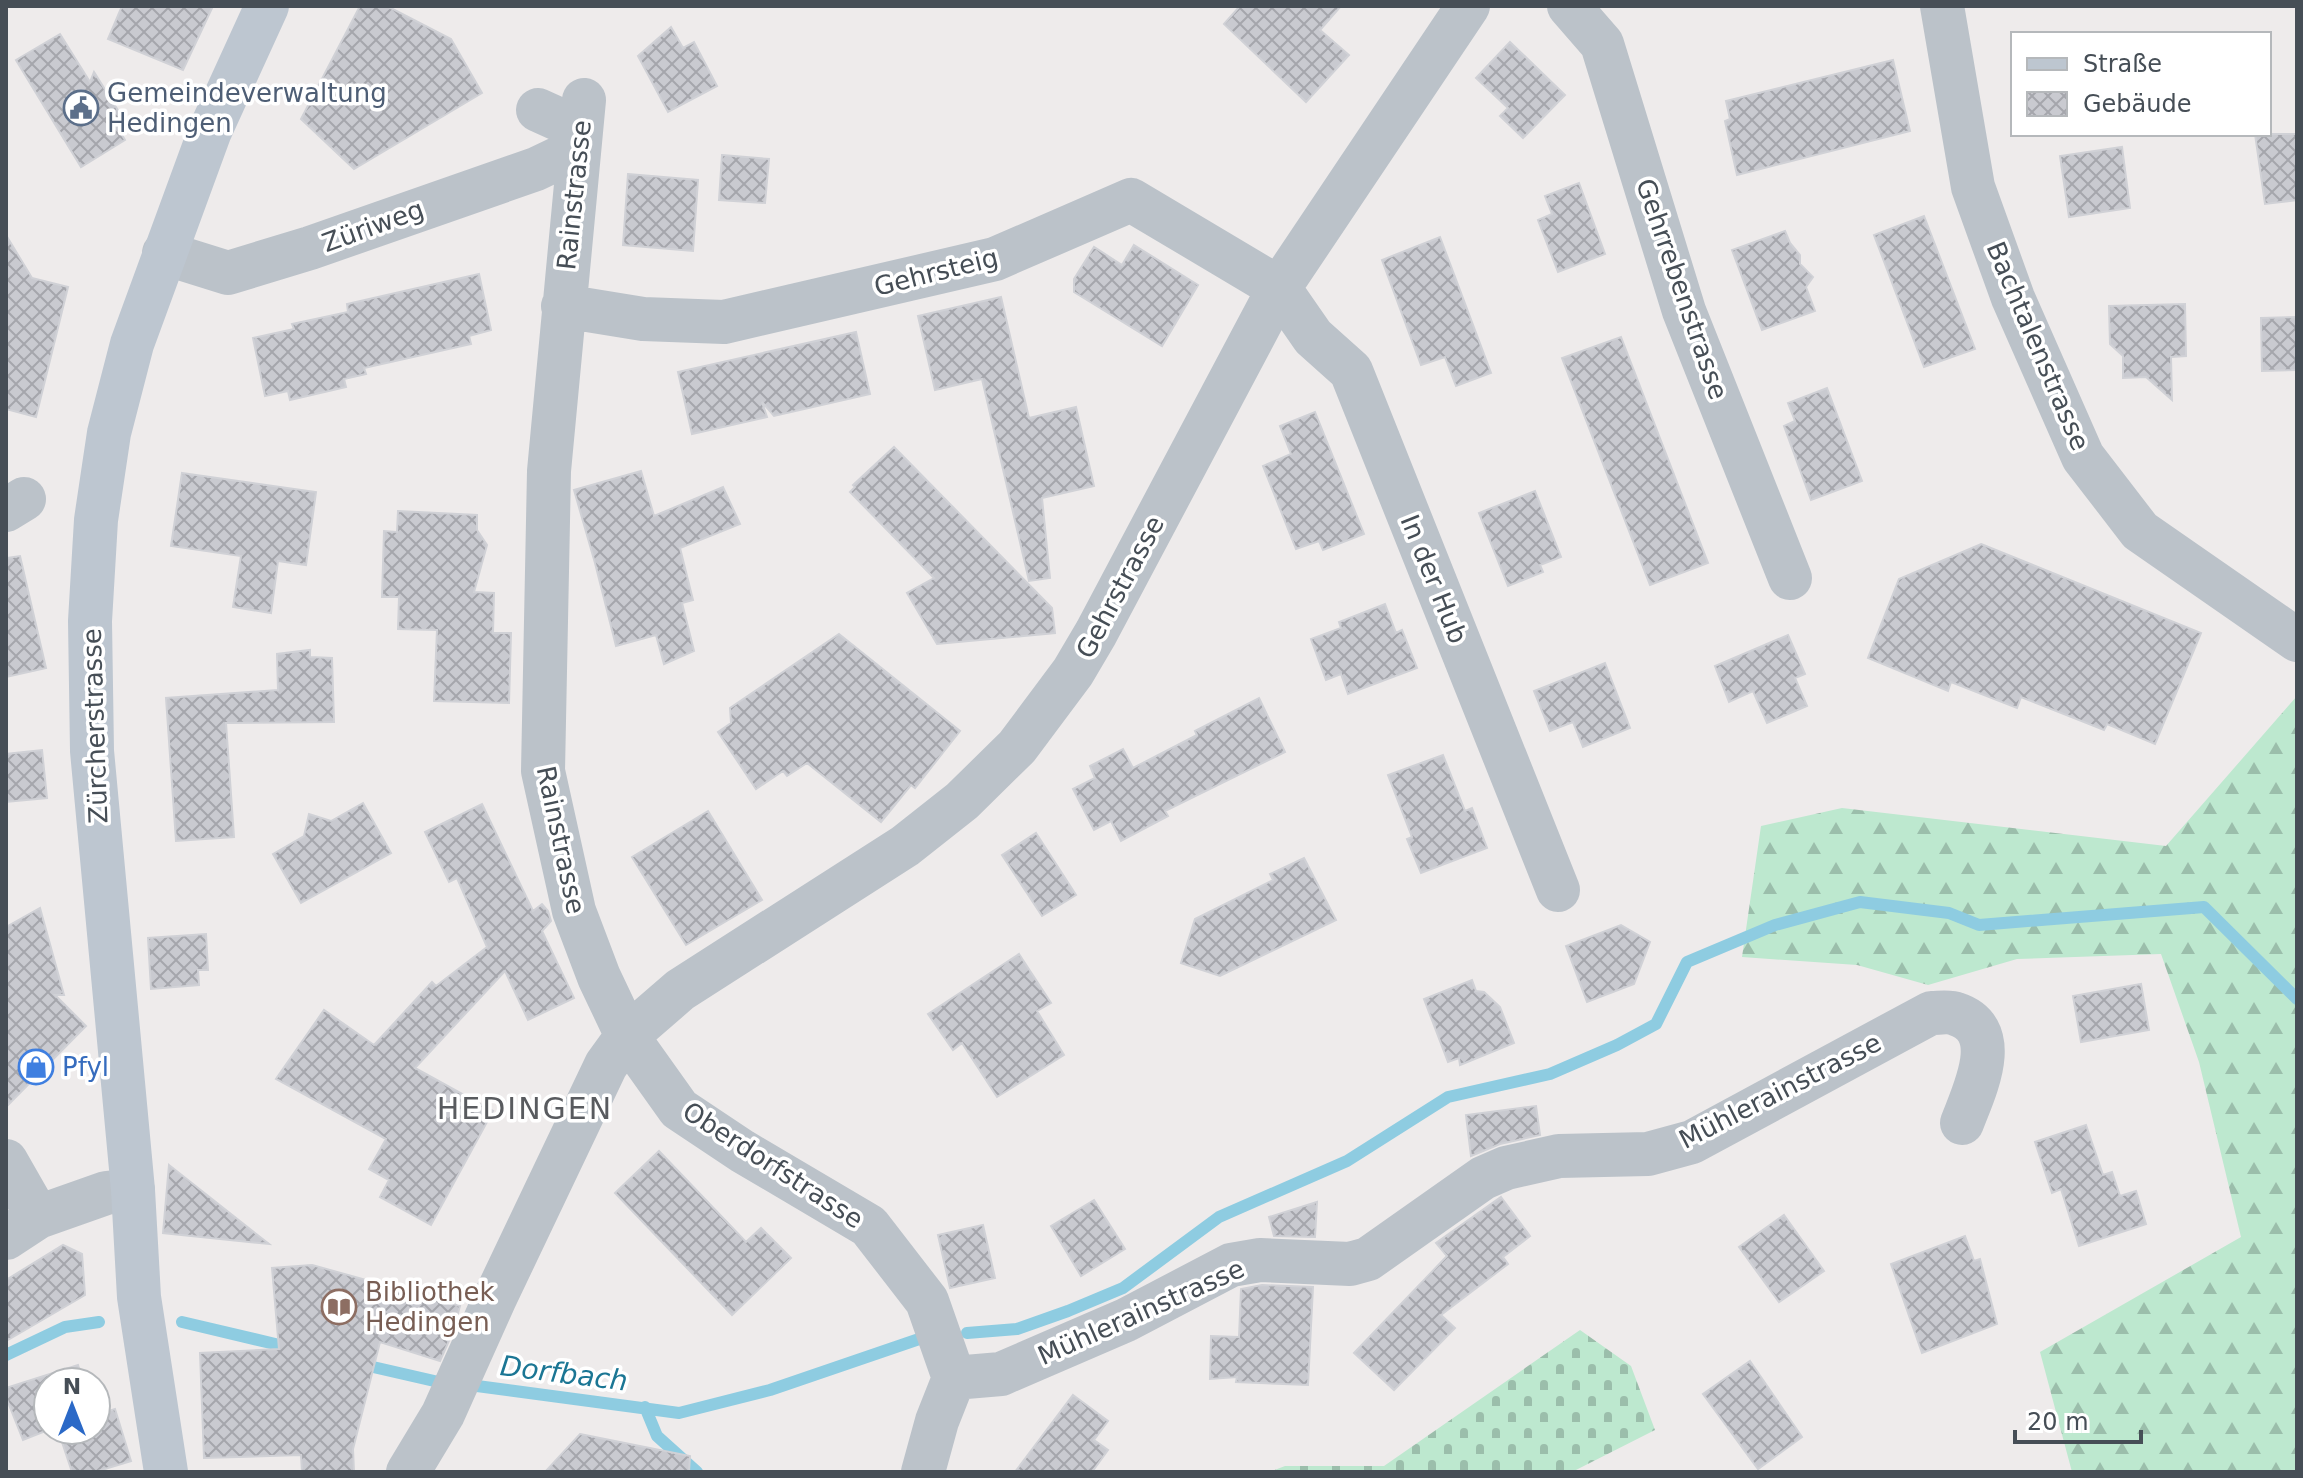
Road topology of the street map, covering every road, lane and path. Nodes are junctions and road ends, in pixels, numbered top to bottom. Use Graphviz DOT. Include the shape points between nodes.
graph roads {
  1 [pos="267,6"];
  2 [pos="1468,6"];
  3 [pos="1569,6"];
  4 [pos="1942,6"];
  5 [pos="538,110"];
  6 [pos="581,126"];
  7 [pos="164,253"];
  8 [pos="1279,288"];
  9 [pos="563,306"];
  10 [pos="1790,578"];
  11 [pos="2297,640"];
  12 [pos="1558,890"];
  13 [pos="627,1036"];
  14 [pos="1962,1123"];
  15 [pos="6,1161"];
  16 [pos="133,1190"];
  17 [pos="22,1227"];
  18 [pos="954,1378"];
  19 [pos="166,1472"];
  20 [pos="408,1472"];
  21 [pos="923,1472"];
  1 -- 7 [label="main road, Zürcherstrasse" via="210,131"];
  2 -- 8 [label="street, Gehrstrasse"];
  3 -- 10 [label="street, Gehrrebenstrasse" via="1602,44 1684,311"];
  4 -- 11 [label="street, Bachtalenstrasse" via="1973,187 2013,298 2083,457 2140,531"];
  5 -- 6 [label="street"];
  6 -- 7 [label="street, Züriweg" via="536,169 228,273"];
  6 -- 9 [label="street, Rainstrasse"];
  7 -- 16 [label="main road, Zürcherstrasse" via="132,344 109,433 96,520 90,621 92,751"];
  8 -- 9 [label="street, Gehrsteig" via="1131,200 995,259 724,322 643,319"];
  8 -- 12 [label="street, In der Hub" via="1313,337 1351,371"];
  8 -- 13 [label="street, Gehrstrasse" via="1096,633 1017,747 962,801 905,846 680,990"];
  9 -- 13 [label="street, Rainstrasse" via="549,471 543,771 574,911"];
  13 -- 18 [label="street, Oberdorfstrasse" via="679,1109 869,1226 927,1301"];
  13 -- 20 [label="street" via="606,1065 443,1414"];
  14 -- 18 [label="street, Mühlerainstrasse" via="1980,1074 1984,1045 1975,1025 1955,1013 1931,1013 1692,1142 1648,1154 1559,1156 1506,1168 1483,1178 1368,1259 1350,1264 1260,1260 1231,1265 1126,1320 1001,1374"];
  15 -- 17 [label="street"];
  16 -- 17 [label="street" via="106,1193"];
  16 -- 19 [label="main road, Zürcherstrasse" via="139,1297"];
  18 -- 21 [label="street"];
}
